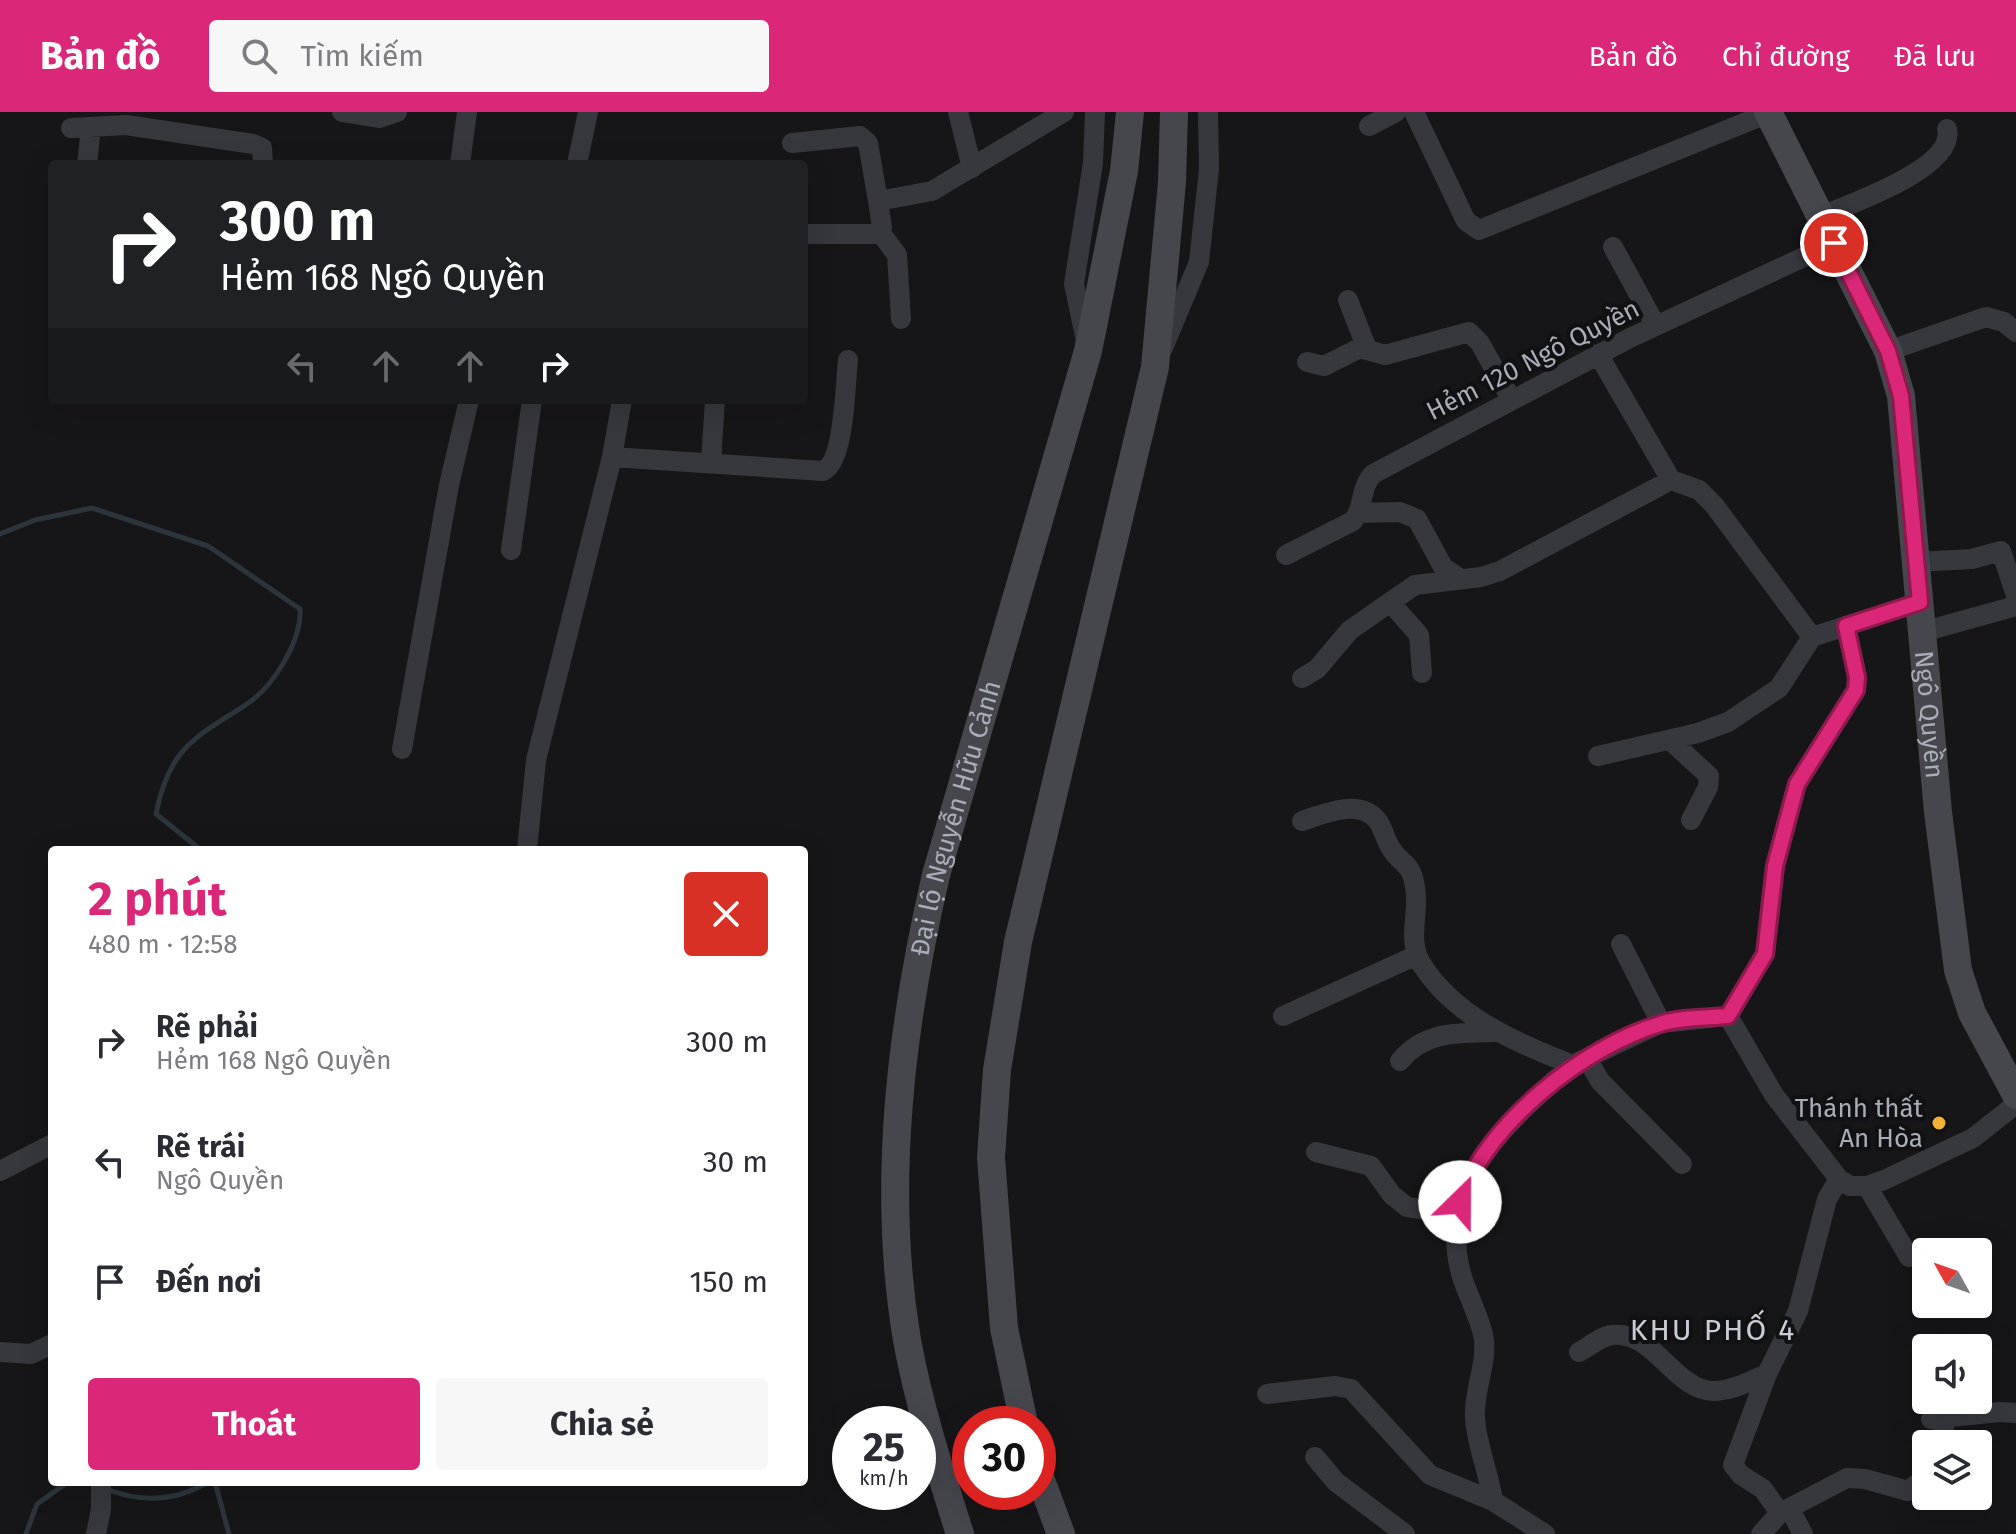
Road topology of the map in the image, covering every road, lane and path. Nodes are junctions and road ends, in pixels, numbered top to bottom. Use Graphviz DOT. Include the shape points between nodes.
graph roads {
  1 [pos="342,112"];
  2 [pos="397,112"];
  3 [pos="467,112"];
  4 [pos="588,112"];
  5 [pos="958,112"];
  6 [pos="1064,112"];
  7 [pos="1095,112"];
  8 [pos="1130,112"];
  9 [pos="1174,112"];
  10 [pos="1208,112"];
  11 [pos="1396,112"];
  12 [pos="1414,112"];
  13 [pos="1769,113"];
  14 [pos="126,118"];
  15 [pos="1369,126"];
  16 [pos="1947,129"];
  17 [pos="792,143"];
  18 [pos="86,160"];
  19 [pos="263,160"];
  20 [pos="461,160"];
  21 [pos="578,160"];
  22 [pos="972,168"];
  23 [pos="878,201"];
  24 [pos="1821,216"];
  25 [pos="880,232"];
  26 [pos="809,234"];
  27 [pos="1834,243"];
  28 [pos="1613,247"];
  29 [pos="1348,300"];
  30 [pos="901,319"];
  31 [pos="1656,326"];
  32 [pos="2016,332"];
  33 [pos="1367,349"];
  34 [pos="1088,351"];
  35 [pos="1888,351"];
  36 [pos="1598,354"];
  37 [pos="848,360"];
  38 [pos="1307,362"];
  39 [pos="1155,367"];
  40 [pos="1511,399"];
  41 [pos="468,404"];
  42 [pos="531,404"];
  43 [pos="621,404"];
  44 [pos="715,404"];
  45 [pos="612,457"];
  46 [pos="711,463"];
  47 [pos="1671,480"];
  48 [pos="1359,513"];
  49 [pos="511,550"];
  50 [pos="1286,555"];
  51 [pos="1916,562"];
  52 [pos="1459,578"];
  53 [pos="2016,595"];
  54 [pos="1390,602"];
  55 [pos="1920,602"];
  56 [pos="2016,606"];
  57 [pos="1846,626"];
  58 [pos="1922,632"];
  59 [pos="1812,637"];
  60 [pos="1422,673"];
  61 [pos="1302,678"];
  62 [pos="1670,740"];
  63 [pos="402,749"];
  64 [pos="1598,756"];
  65 [pos="1691,820"];
  66 [pos="1302,821"];
  67 [pos="527,846"];
  68 [pos="1621,944"];
  69 [pos="1417,955"];
  70 [pos="1283,1016"];
  71 [pos="1728,1016"];
  72 [pos="1661,1023"];
  73 [pos="1496,1032"];
  74 [pos="1400,1061"];
  75 [pos="1580,1063"];
  76 [pos="2016,1095"];
  77 [pos="2016,1104"];
  78 [pos="48,1146"];
  79 [pos="1316,1152"];
  80 [pos="1682,1164"];
  81 [pos="0,1171"];
  82 [pos="1839,1179"];
  83 [pos="1867,1186"];
  84 [pos="1458,1214"];
  85 [pos="1909,1257"];
  86 [pos="48,1346"];
  87 [pos="0,1352"];
  88 [pos="1579,1352"];
  89 [pos="1767,1374"];
  90 [pos="1267,1394"];
  91 [pos="1020,1406"];
  92 [pos="2016,1413"];
  93 [pos="1939,1430"];
  94 [pos="1315,1457"];
  95 [pos="101,1486"];
  96 [pos="1912,1488"];
  97 [pos="1493,1501"];
  98 [pos="1052,1510"];
  99 [pos="1785,1511"];
  100 [pos="96,1534"];
  101 [pos="960,1534"];
  102 [pos="1061,1534"];
  103 [pos="1405,1534"];
  104 [pos="1545,1534"];
  105 [pos="1761,1534"];
  106 [pos="1803,1534"];
  1 -- 2 [label="street" via="379,118"];
  3 -- 20 [label="street"];
  4 -- 21 [label="street"];
  5 -- 22 [label="street"];
  6 -- 22 [label="street"];
  7 -- 34 [label="street" via="1093,163 1074,284"];
  8 -- 34 [label="main road, Đại lộ Nguyễn Hữu Cảnh" via="1124,171"];
  9 -- 39 [label="main road"];
  10 -- 39 [label="street" via="1209,169 1199,262"];
  11 -- 15 [label="street"];
  12 -- 13 [label="street" via="1466,221 1479,230"];
  13 -- 24 [label="main road, Ngô Quyền"];
  14 -- 18 [label="street" via="81,128"];
  14 -- 19 [label="street" via="253,144 262,148"];
  16 -- 24 [label="street" via="1945,144 1925,167"];
  17 -- 23 [label="street" via="853,134 865,139"];
  22 -- 23 [label="street" via="932,191"];
  23 -- 25 [label="street"];
  24 -- 27 [label="main road, Ngô Quyền"];
  25 -- 26 [label="street"];
  25 -- 30 [label="street" via="897,255"];
  27 -- 31 [label="street, Hẻm 120 Ngô Quyền"];
  27 -- 35 [label="main road, Ngô Quyền"];
  28 -- 31 [label="street"];
  29 -- 33 [label="street"];
  31 -- 36 [label="street, Hẻm 120 Ngô Quyền"];
  32 -- 35 [label="street" via="1986,317"];
  33 -- 38 [label="street" via="1324,366"];
  33 -- 40 [label="street" via="1385,355 1469,332"];
  34 -- 101 [label="main road, Đại lộ Nguyễn Hữu Cảnh" via="936,875 906,1030 895,1199 897,1264 908,1342"];
  35 -- 51 [label="main road, Ngô Quyền" via="1901,396"];
  36 -- 40 [label="street, Hẻm 120 Ngô Quyền"];
  36 -- 47 [label="street"];
  37 -- 46 [label="street" via="837,454 830,468"];
  39 -- 91 [label="main road" via="1018,942 997,1070 991,1157 1004,1328"];
  40 -- 48 [label="street, Hẻm 120 Ngô Quyền" via="1373,474 1362,490"];
  41 -- 63 [label="street"];
  42 -- 49 [label="street"];
  43 -- 45 [label="street"];
  44 -- 46 [label="street"];
  45 -- 46 [label="street"];
  45 -- 67 [label="street" via="536,760"];
  47 -- 52 [label="street" via="1500,571"];
  47 -- 59 [label="street" via="1699,490 1714,505"];
  48 -- 50 [label="street" via="1331,535"];
  48 -- 52 [label="street" via="1409,514 1417,519 1443,567"];
  51 -- 53 [label="street" via="1972,559 2001,551"];
  51 -- 55 [label="main road, Ngô Quyền"];
  52 -- 54 [label="street" via="1424,581"];
  54 -- 60 [label="street" via="1419,635"];
  54 -- 61 [label="street" via="1350,630 1317,669"];
  55 -- 57 [label="street"];
  55 -- 58 [label="main road, Ngô Quyền"];
  56 -- 58 [label="street"];
  57 -- 59 [label="street"];
  57 -- 71 [label="street" via="1856,690 1797,784 1775,866 1765,954"];
  58 -- 76 [label="main road, Ngô Quyền" via="1958,970 1972,1013"];
  59 -- 62 [label="street" via="1769,696 1728,722"];
  62 -- 64 [label="street"];
  62 -- 65 [label="street" via="1709,776"];
  66 -- 69 [label="street" via="1341,809 1378,821 1391,850 1409,865"];
  68 -- 72 [label="street"];
  69 -- 70 [label="street"];
  69 -- 73 [label="street" via="1456,1006"];
  71 -- 72 [label="street"];
  71 -- 82 [label="street" via="1774,1095"];
  72 -- 75 [label="street"];
  73 -- 74 [label="street" via="1440,1034"];
  73 -- 75 [label="street"];
  75 -- 80 [label="street"];
  75 -- 84 [label="street" via="1509,1123 1480,1158"];
  77 -- 83 [label="street" via="1973,1138"];
  78 -- 81 [label="street"];
  79 -- 84 [label="street" via="1371,1166 1407,1207"];
  82 -- 83 [label="street" via="1850,1186"];
  82 -- 89 [label="street" via="1827,1199 1798,1311"];
  83 -- 85 [label="street"];
  84 -- 97 [label="street" via="1459,1265 1483,1334 1475,1419"];
  86 -- 87 [label="street" via="31,1354"];
  88 -- 89 [label="street" via="1618,1335 1644,1344 1709,1391"];
  89 -- 99 [label="street" via="1733,1465"];
  90 -- 97 [label="street" via="1351,1389 1430,1475"];
  92 -- 93 [label="street" via="1939,1418"];
  94 -- 103 [label="street" via="1336,1482"];
  95 -- 100 [label="street"];
  96 -- 99 [label="street" via="1847,1478"];
  97 -- 104 [label="street"];
  98 -- 102 [label="main road"];
  99 -- 105 [label="street"];
  99 -- 106 [label="street"];
}
